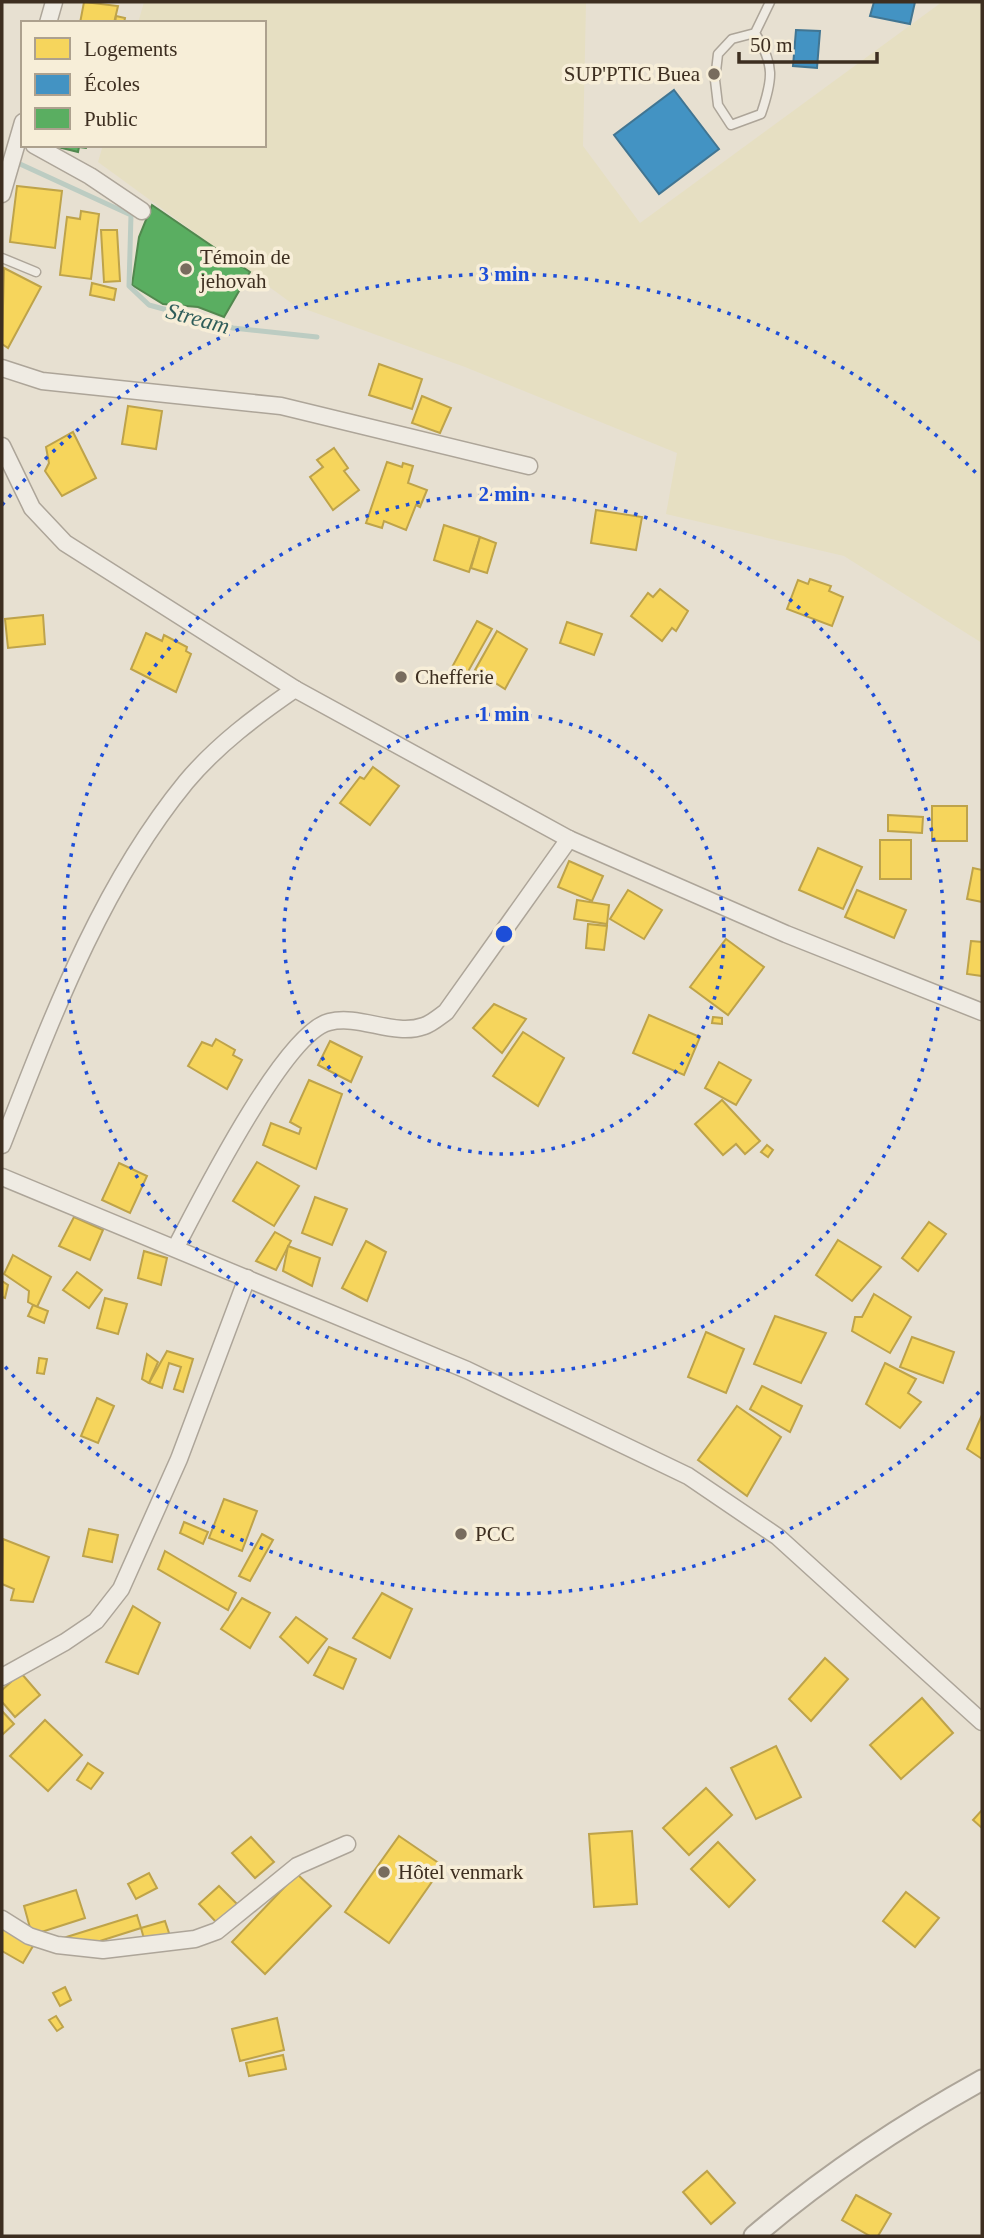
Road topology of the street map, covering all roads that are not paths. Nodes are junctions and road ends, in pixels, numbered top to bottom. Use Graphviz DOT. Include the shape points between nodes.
graph roads {
  1 [pos="54,2"];
  2 [pos="771,2"];
  3 [pos="49,21"];
  4 [pos="755,33"];
  5 [pos="21,133"];
  6 [pos="38,147"];
  7 [pos="2,194"];
  8 [pos="142,211"];
  9 [pos="2,258"];
  10 [pos="36,272"];
  11 [pos="2,368"];
  12 [pos="2,446"];
  13 [pos="529,466"];
  14 [pos="295,689"];
  15 [pos="569,839"];
  16 [pos="982,1012"];
  17 [pos="2,1145"];
  18 [pos="2,1177"];
  19 [pos="176,1247"];
  20 [pos="247,1278"];
  21 [pos="2,1677"];
  22 [pos="982,1722"];
  23 [pos="347,1844"];
  24 [pos="2,1919"];
  25 [pos="982,2080"];
  26 [pos="754,2236"];
  1 -- 3 [label="street"];
  2 -- 4 [label="lane"];
  4 -- 4 [label="lane" via="732,39 718,54 718,105 731,125 761,114 771,84 769,55"];
  5 -- 7 [label="street"];
  6 -- 8 [label="street"];
  9 -- 10 [label="lane"];
  11 -- 13 [label="street" via="42,381 281,406"];
  12 -- 14 [label="street" via="32,508 65,543"];
  14 -- 15 [label="street"];
  14 -- 17 [label="street" via="244,725 187,782 109,895"];
  15 -- 16 [label="street" via="786,934"];
  15 -- 19 [label="street" via="446,1012 424,1026 408,1029 341,1019 320,1024 303,1041 234,1135"];
  18 -- 19 [label="street"];
  19 -- 20 [label="street"];
  20 -- 21 [label="street" via="179,1459 121,1590 96,1621"];
  20 -- 22 [label="street" via="467,1370 688,1476 778,1537"];
  23 -- 24 [label="street" via="297,1866 217,1931 195,1939 103,1950 57,1945 29,1936"];
  25 -- 26 [label="street" via="865,2149"];
}
